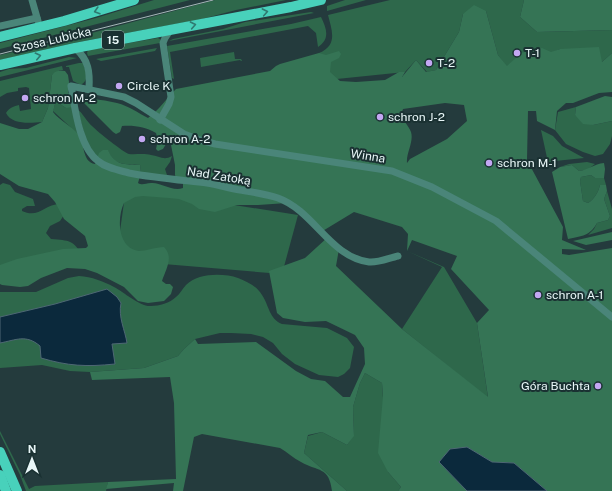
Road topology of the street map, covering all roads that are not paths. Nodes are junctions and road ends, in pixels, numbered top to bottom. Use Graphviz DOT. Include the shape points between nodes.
graph roads {
  1 [pos="32,0"];
  2 [pos="134,0"];
  3 [pos="321,0"];
  4 [pos="38,22"];
  5 [pos="0,26"];
  6 [pos="171,29"];
  7 [pos="0,37"];
  8 [pos="75,48"];
  9 [pos="0,65"];
  10 [pos="70,86"];
  11 [pos="89,89"];
  12 [pos="160,120"];
  13 [pos="398,256"];
  14 [pos="612,317"];
  15 [pos="0,452"];
  16 [pos="0,475"];
  17 [pos="6,491"];
  18 [pos="17,491"];
  1 -- 4 [label="street"];
  2 -- 4 [label="main road, Szosa Lubicka, one-way"];
  6 -- 3 [label="main road, Szosa Lubicka / 15, one-way"];
  4 -- 5 [label="street"];
  4 -- 7 [label="main road, Szosa Lubicka"];
  6 -- 8 [label="main road, Szosa Lubicka / 15"];
  6 -- 12 [label="street" via="163,43 171,97"];
  9 -- 8 [label="main road, Szosa Lubicka / 15, one-way"];
  8 -- 11 [label="street" via="83,56 87,66 90,77"];
  10 -- 11 [label="street, Winna"];
  10 -- 13 [label="street, Nad Zatoką" via="88,152 98,162 114,170 279,198 303,212 339,249 356,259 370,262"];
  11 -- 12 [label="street, Winna" via="127,99"];
  12 -- 14 [label="street, Winna" via="184,134 215,144 392,171 432,187 496,221"];
  15 -- 18 [label="main road"];
  16 -- 17 [label="main road"];
}
